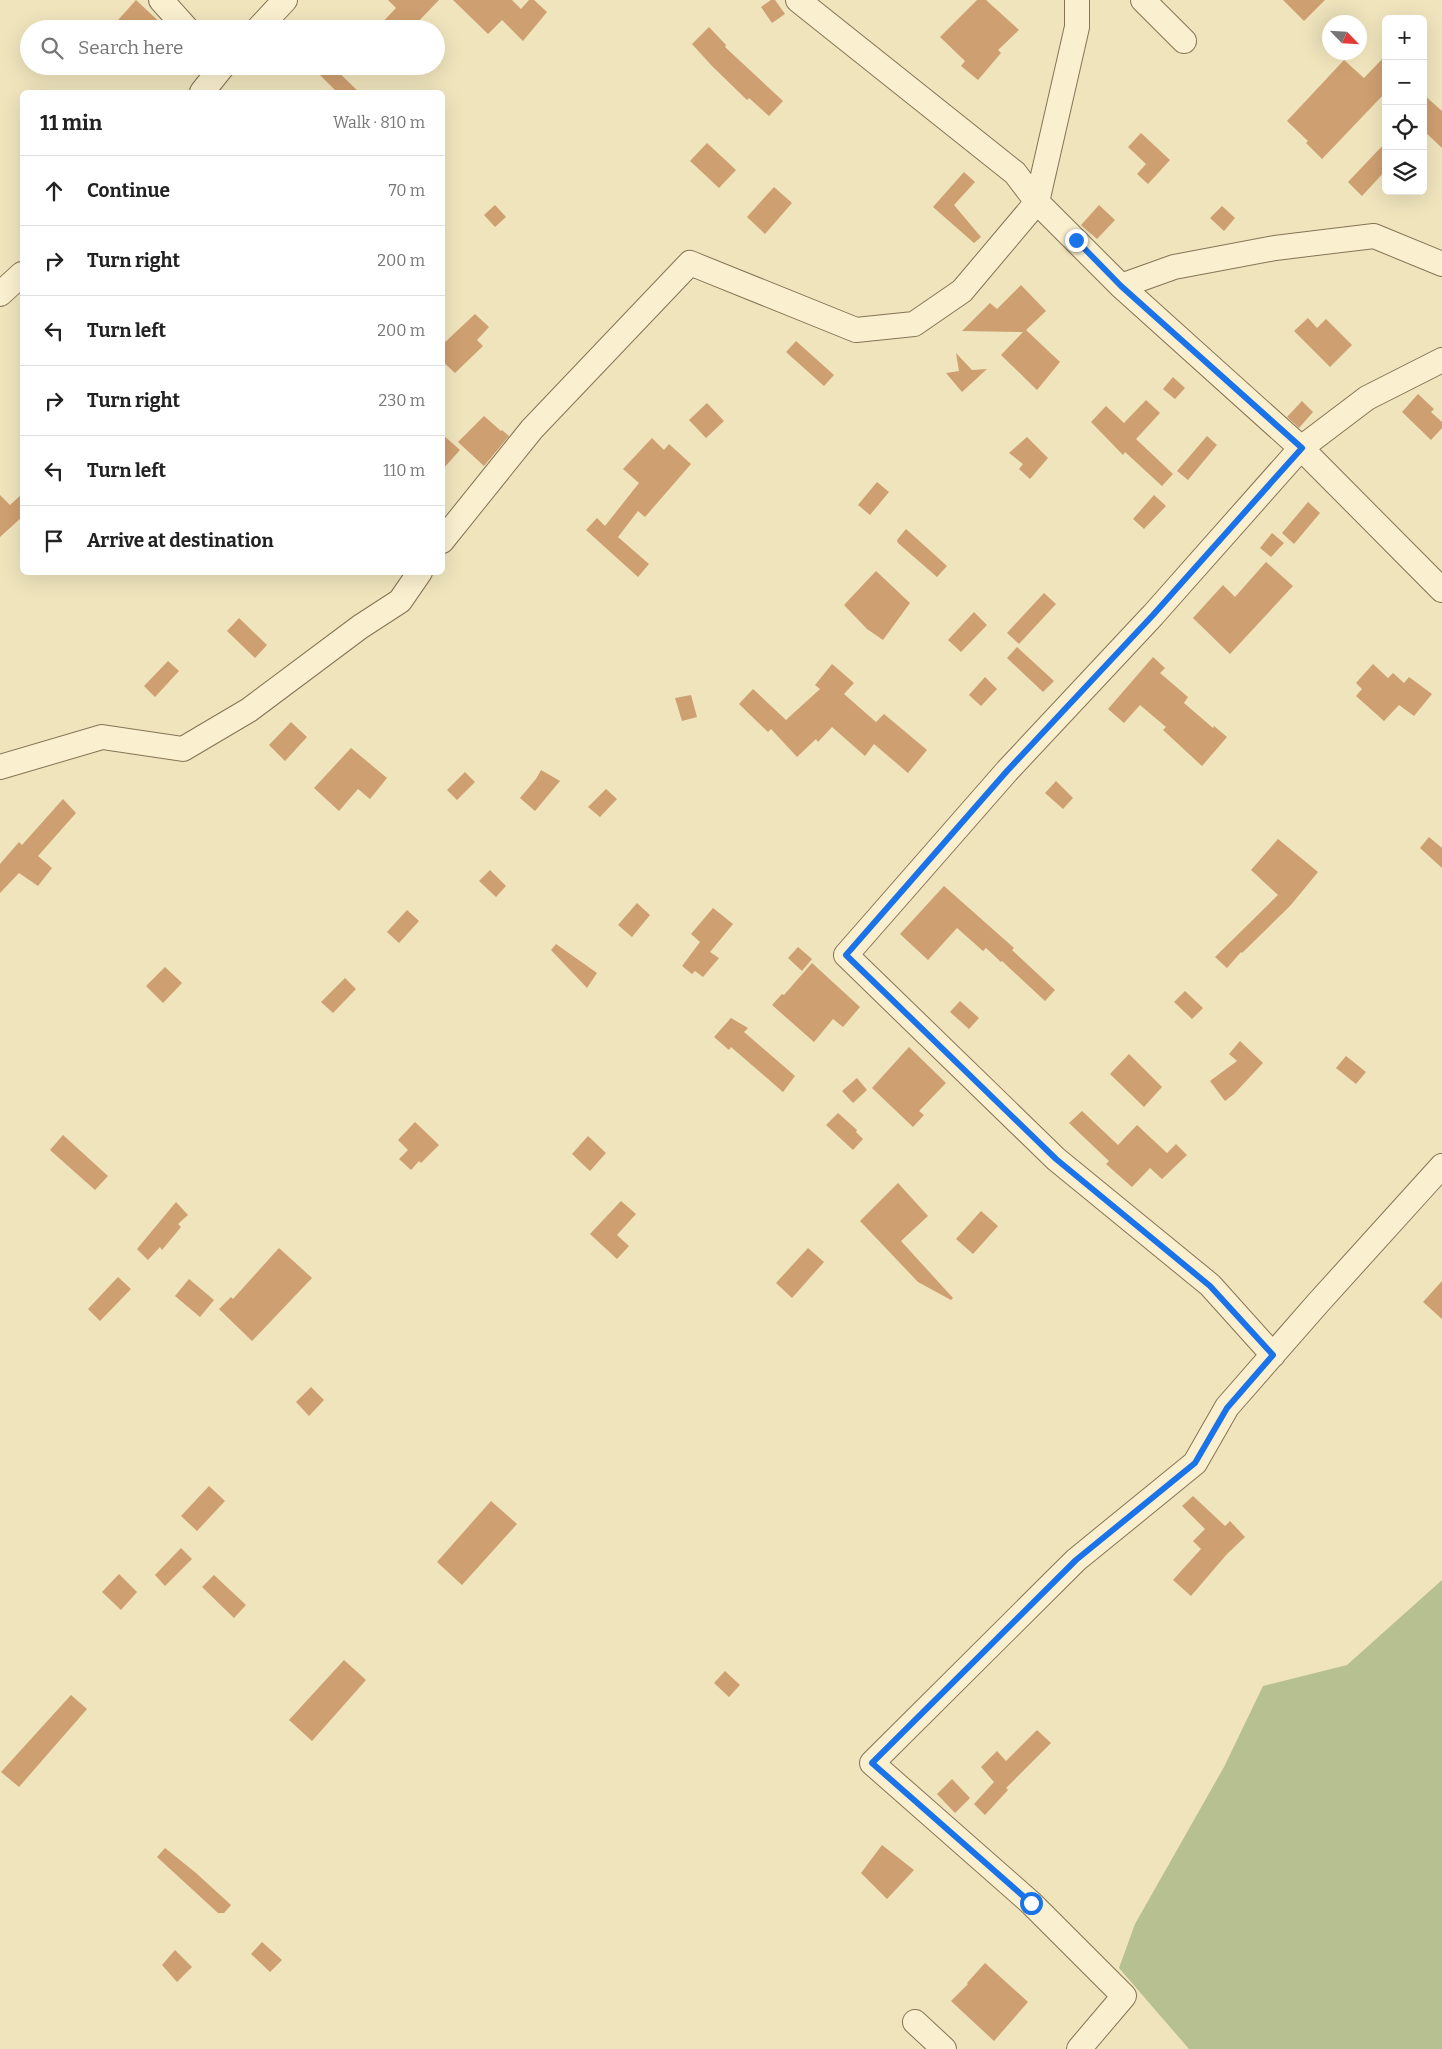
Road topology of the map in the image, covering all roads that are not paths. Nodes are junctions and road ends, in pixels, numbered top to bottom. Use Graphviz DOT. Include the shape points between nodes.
graph roads {
  1 [pos="161,0"];
  2 [pos="285,0"];
  3 [pos="798,0"];
  4 [pos="1077,0"];
  5 [pos="1143,0"];
  6 [pos="180,20"];
  7 [pos="266,20"];
  8 [pos="1184,41"];
  9 [pos="214,75"];
  10 [pos="203,90"];
  11 [pos="1038,202"];
  12 [pos="1442,264"];
  13 [pos="20,276"];
  14 [pos="1121,286"];
  15 [pos="0,294"];
  16 [pos="1442,360"];
  17 [pos="1302,448"];
  18 [pos="445,537"];
  19 [pos="418,575"];
  20 [pos="1442,590"];
  21 [pos="0,767"];
  22 [pos="1442,1166"];
  23 [pos="1273,1355"];
  24 [pos="915,2022"];
  25 [pos="944,2049"];
  26 [pos="1079,2049"];
  1 -- 6 [label="street"];
  2 -- 7 [label="street"];
  3 -- 11 [label="street" via="1014,173"];
  4 -- 11 [label="street" via="1077,27"];
  5 -- 8 [label="street"];
  9 -- 10 [label="street"];
  11 -- 14 [label="street"];
  11 -- 18 [label="street" via="962,291 914,324 856,330 690,263 532,429"];
  12 -- 14 [label="street" via="1374,236 1275,248 1174,267"];
  13 -- 15 [label="street"];
  14 -- 17 [label="street"];
  16 -- 17 [label="street" via="1367,398"];
  17 -- 20 [label="street"];
  17 -- 23 [label="street" via="1153,615 1007,771 846,955 1056,1159 1210,1286"];
  19 -- 21 [label="street" via="400,601 249,710 183,748 102,737"];
  22 -- 23 [label="street"];
  23 -- 26 [label="street" via="1227,1408 1195,1463 1076,1560 872,1763 1031,1903 1124,1996"];
  24 -- 25 [label="street"];
}
